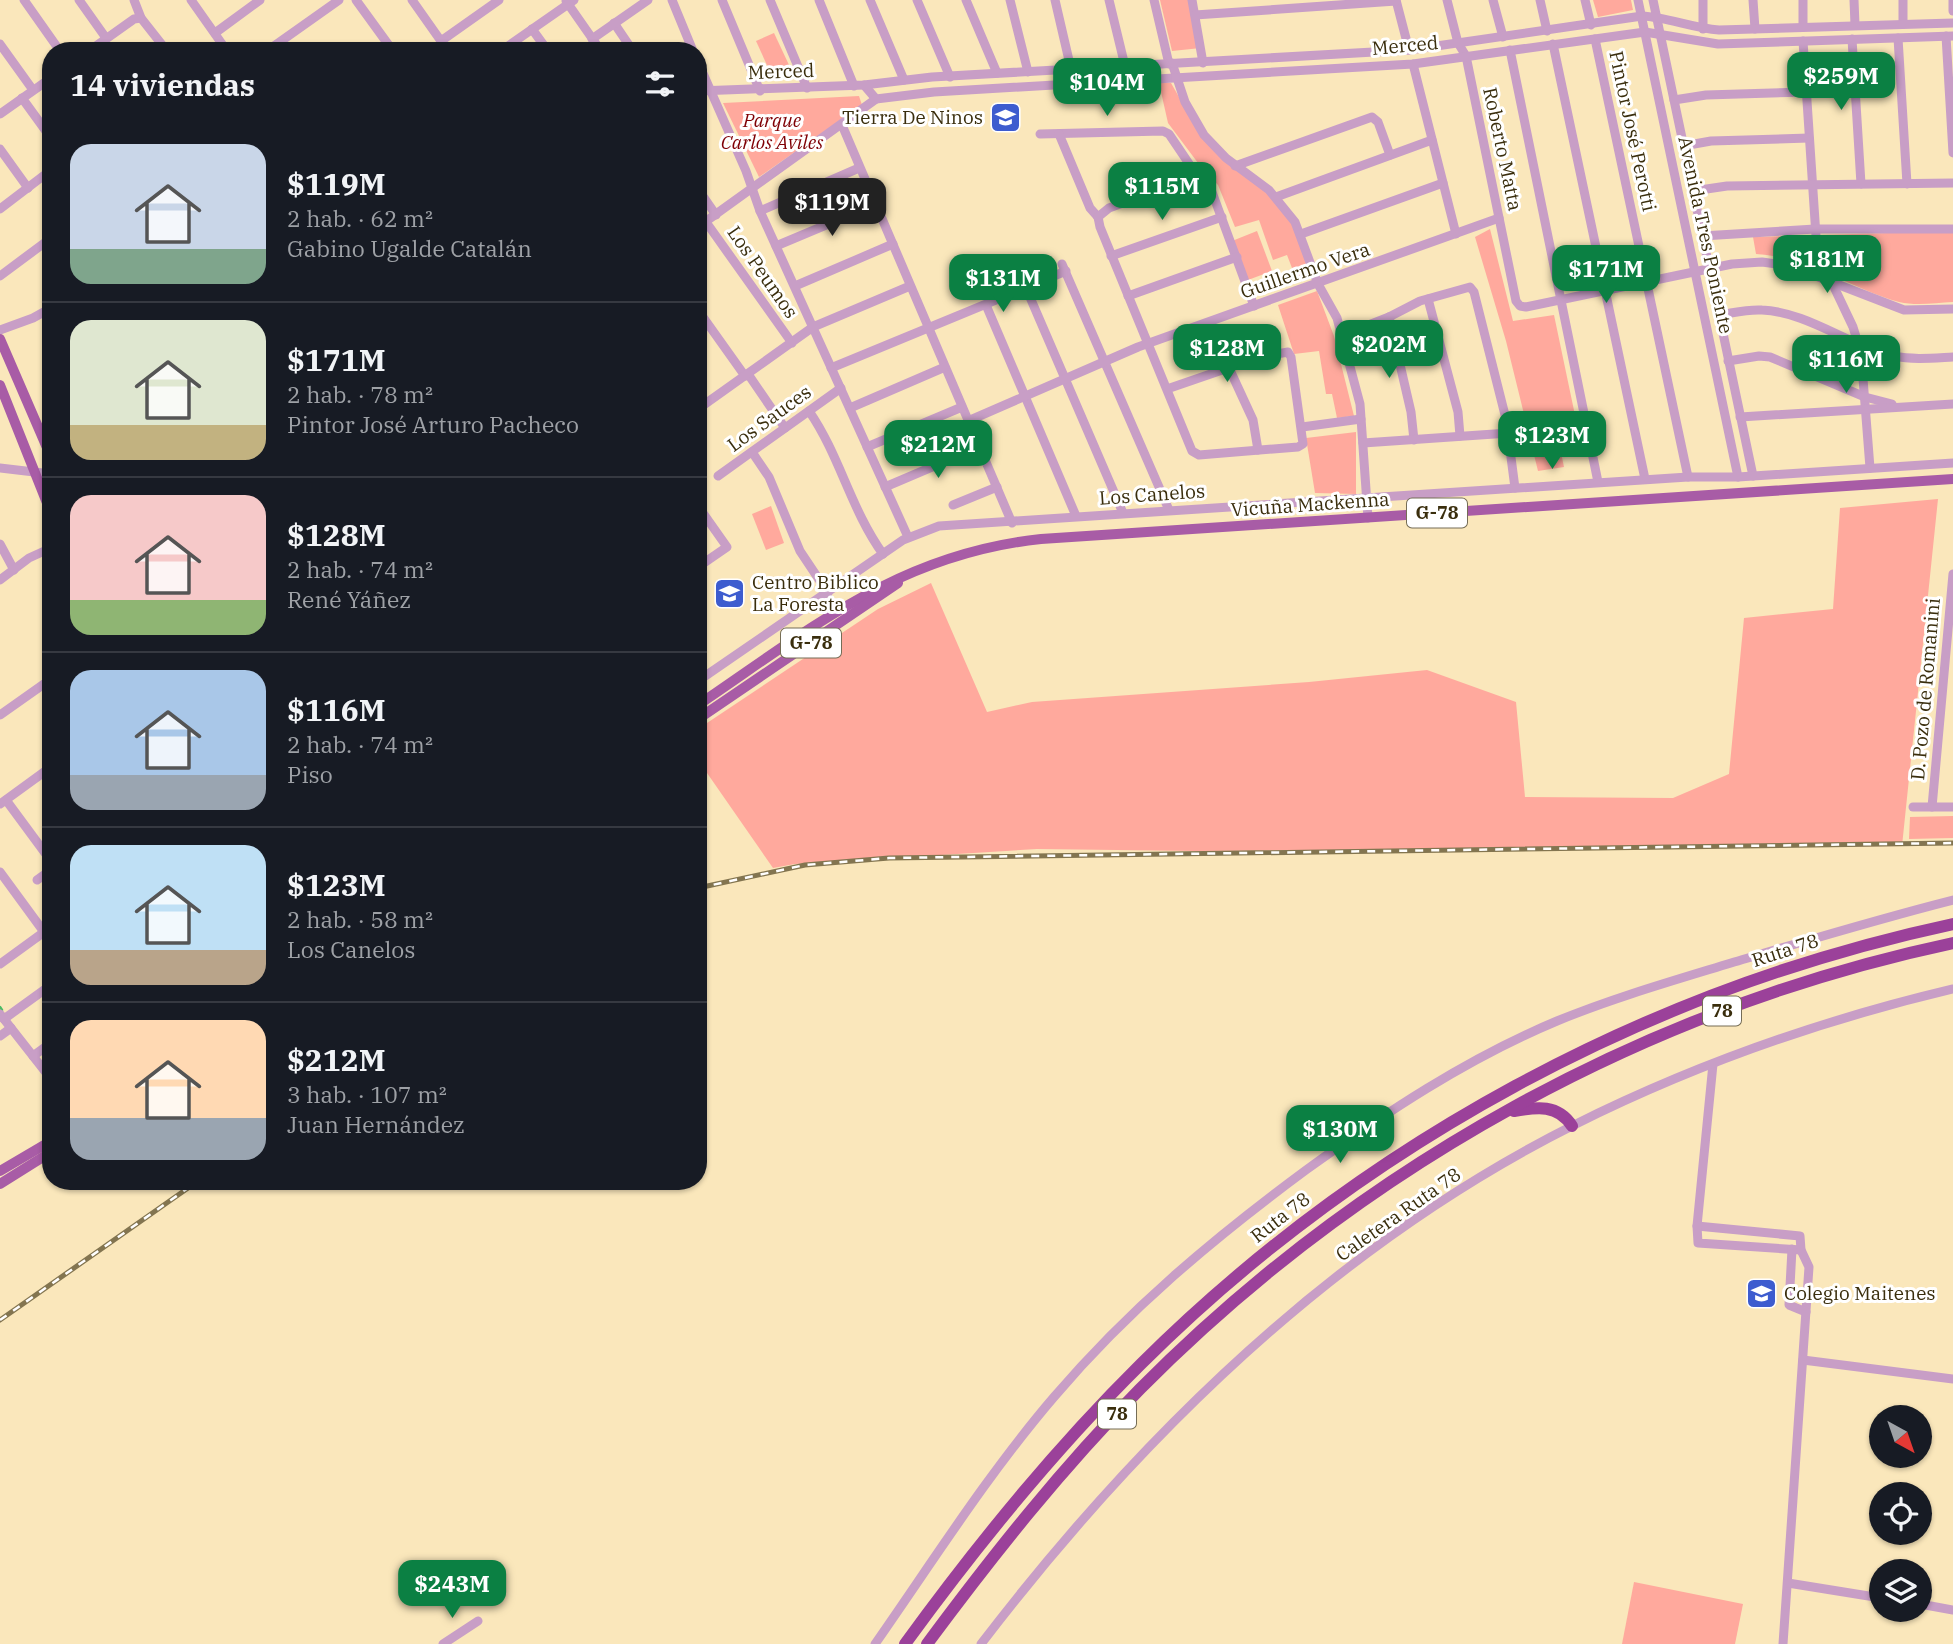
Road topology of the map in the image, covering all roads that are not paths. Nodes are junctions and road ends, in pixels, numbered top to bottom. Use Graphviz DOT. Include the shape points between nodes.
graph roads {
  1 [pos="24,0"];
  2 [pos="79,0"];
  3 [pos="134,0"];
  4 [pos="191,0"];
  5 [pos="260,0"];
  6 [pos="339,0"];
  7 [pos="356,0"];
  8 [pos="499,0"];
  9 [pos="648,0"];
  10 [pos="672,0"];
  11 [pos="722,0"];
  12 [pos="770,0"];
  13 [pos="819,0"];
  14 [pos="870,0"];
  15 [pos="917,0"];
  16 [pos="966,0"];
  17 [pos="1010,0"];
  18 [pos="1055,0"];
  19 [pos="1109,0"];
  20 [pos="1154,0"];
  21 [pos="1192,0"];
  22 [pos="1396,0"];
  23 [pos="1447,0"];
  24 [pos="1493,0"];
  25 [pos="1540,0"];
  26 [pos="1585,0"];
  27 [pos="1638,0"];
  28 [pos="1653,0"];
  29 [pos="1703,0"];
  30 [pos="1753,0"];
  31 [pos="1803,0"];
  32 [pos="1854,0"];
  33 [pos="1903,0"];
  34 [pos="1953,0"];
  35 [pos="416,1"];
  36 [pos="569,1"];
  37 [pos="1953,11"];
  38 [pos="1195,15"];
  39 [pos="1642,16"];
  40 [pos="1656,17"];
  41 [pos="141,18"];
  42 [pos="614,23"];
  43 [pos="1953,23"];
  44 [pos="1903,24"];
  45 [pos="1591,25"];
  46 [pos="1855,25"];
  47 [pos="1803,27"];
  48 [pos="532,29"];
  49 [pos="1703,29"];
  50 [pos="1755,29"];
  51 [pos="1547,31"];
  52 [pos="1645,32"];
  53 [pos="215,33"];
  54 [pos="1660,35"];
  55 [pos="1949,36"];
  56 [pos="1503,37"];
  57 [pos="1595,38"];
  58 [pos="1898,38"];
  59 [pos="593,39"];
  60 [pos="1852,40"];
  61 [pos="441,41"];
  62 [pos="1803,41"];
  63 [pos="54,42"];
  64 [pos="103,42"];
  65 [pos="106,42"];
  66 [pos="160,42"];
  67 [pos="221,42"];
  68 [pos="280,42"];
  69 [pos="386,42"];
  70 [pos="514,42"];
  71 [pos="541,42"];
  72 [pos="595,42"];
  73 [pos="628,42"];
  74 [pos="689,42"];
  75 [pos="1458,43"];
  76 [pos="0,44"];
  77 [pos="1553,44"];
  78 [pos="1409,50"];
  79 [pos="1510,50"];
  80 [pos="1466,56"];
  81 [pos="1203,63"];
  82 [pos="1170,64"];
  83 [pos="1413,64"];
  84 [pos="1125,66"];
  85 [pos="1072,69"];
  86 [pos="1028,72"];
  87 [pos="997,73"];
  88 [pos="950,77"];
  89 [pos="1175,78"];
  90 [pos="904,80"];
  91 [pos="707,83"];
  92 [pos="42,84"];
  93 [pos="859,85"];
  94 [pos="807,88"];
  95 [pos="33,90"];
  96 [pos="1951,90"];
  97 [pos="760,91"];
  98 [pos="707,92"];
  99 [pos="711,92"];
  100 [pos="1807,92"];
  101 [pos="22,98"];
  102 [pos="876,99"];
  103 [pos="1674,100"];
  104 [pos="0,114"];
  105 [pos="842,125"];
  106 [pos="42,126"];
  107 [pos="1041,134"];
  108 [pos="1059,134"];
  109 [pos="1952,137"];
  110 [pos="1809,138"];
  111 [pos="1432,140"];
  112 [pos="1683,146"];
  113 [pos="0,149"];
  114 [pos="1953,153"];
  115 [pos="1390,155"];
  116 [pos="1235,166"];
  117 [pos="859,167"];
  118 [pos="42,177"];
  119 [pos="1200,180"];
  120 [pos="1443,183"];
  121 [pos="1953,183"];
  122 [pos="1812,184"];
  123 [pos="1861,184"];
  124 [pos="1907,184"];
  125 [pos="28,188"];
  126 [pos="751,190"];
  127 [pos="1693,191"];
  128 [pos="1276,197"];
  129 [pos="707,202"];
  130 [pos="876,204"];
  131 [pos="0,209"];
  132 [pos="760,211"];
  133 [pos="716,215"];
  134 [pos="1098,217"];
  135 [pos="1222,217"];
  136 [pos="1499,218"];
  137 [pos="707,221"];
  138 [pos="1815,229"];
  139 [pos="1953,229"];
  140 [pos="707,232"];
  141 [pos="1301,234"];
  142 [pos="1456,234"];
  143 [pos="1702,236"];
  144 [pos="893,244"];
  145 [pos="42,245"];
  146 [pos="776,246"];
  147 [pos="1111,256"];
  148 [pos="1237,257"];
  149 [pos="1822,260"];
  150 [pos="1709,268"];
  151 [pos="1695,271"];
  152 [pos="1808,272"];
  153 [pos="0,276"];
  154 [pos="1830,281"];
  155 [pos="1647,282"];
  156 [pos="1318,284"];
  157 [pos="795,286"];
  158 [pos="910,286"];
  159 [pos="1026,288"];
  160 [pos="1605,290"];
  161 [pos="1858,293"];
  162 [pos="1128,296"];
  163 [pos="1428,299"];
  164 [pos="1561,300"];
  165 [pos="986,305"];
  166 [pos="1842,305"];
  167 [pos="1254,306"];
  168 [pos="1953,309"];
  169 [pos="42,313"];
  170 [pos="1719,315"];
  171 [pos="1389,317"];
  172 [pos="707,322"];
  173 [pos="813,327"];
  174 [pos="929,329"];
  175 [pos="0,330"];
  176 [pos="1343,335"];
  177 [pos="0,340"];
  178 [pos="792,343"];
  179 [pos="1148,344"];
  180 [pos="1859,344"];
  181 [pos="1953,357"];
  182 [pos="1728,360"];
  183 [pos="1105,362"];
  184 [pos="945,367"];
  185 [pos="831,368"];
  186 [pos="1228,368"];
  187 [pos="746,375"];
  188 [pos="1065,379"];
  189 [pos="0,385"];
  190 [pos="841,388"];
  191 [pos="1167,389"];
  192 [pos="1025,396"];
  193 [pos="1865,397"];
  194 [pos="707,402"];
  195 [pos="1953,404"];
  196 [pos="962,407"];
  197 [pos="1902,407"];
  198 [pos="850,408"];
  199 [pos="1866,409"];
  200 [pos="809,411"];
  201 [pos="1740,416"];
  202 [pos="1362,418"];
  203 [pos="968,421"];
  204 [pos="1302,427"];
  205 [pos="785,428"];
  206 [pos="42,429"];
  207 [pos="1509,433"];
  208 [pos="1460,436"];
  209 [pos="1414,440"];
  210 [pos="1363,443"];
  211 [pos="867,447"];
  212 [pos="979,447"];
  213 [pos="1258,450"];
  214 [pos="752,452"];
  215 [pos="1953,463"];
  216 [pos="0,468"];
  217 [pos="1870,468"];
  218 [pos="34,472"];
  219 [pos="42,473"];
  220 [pos="718,476"];
  221 [pos="1753,476"];
  222 [pos="1688,477"];
  223 [pos="1738,477"];
  224 [pos="1953,479"];
  225 [pos="1645,480"];
  226 [pos="1598,482"];
  227 [pos="885,487"];
  228 [pos="996,487"];
  229 [pos="1516,488"];
  230 [pos="42,491"];
  231 [pos="1367,497"];
  232 [pos="953,505"];
  233 [pos="1168,510"];
  234 [pos="1123,513"];
  235 [pos="1076,516"];
  236 [pos="1368,518"];
  237 [pos="707,519"];
  238 [pos="1012,523"];
  239 [pos="908,537"];
  240 [pos="0,544"];
  241 [pos="42,552"];
  242 [pos="883,554"];
  243 [pos="707,561"];
  244 [pos="14,570"];
  245 [pos="1953,574"];
  246 [pos="0,580"];
  247 [pos="1952,591"];
  248 [pos="828,593"];
  249 [pos="1950,639"];
  250 [pos="707,675"];
  251 [pos="42,685"];
  252 [pos="707,707"];
  253 [pos="0,715"];
  254 [pos="42,774"];
  255 [pos="3,802"];
  256 [pos="1913,807"];
  257 [pos="1932,807"];
  258 [pos="1953,807"];
  259 [pos="42,851"];
  260 [pos="0,872"];
  261 [pos="42,876"];
  262 [pos="37,880"];
  263 [pos="1953,900"];
  264 [pos="42,924"];
  265 [pos="1953,924"];
  266 [pos="42,934"];
  267 [pos="1953,943"];
  268 [pos="0,950"];
  269 [pos="4,962"];
  270 [pos="1953,989"];
  271 [pos="42,991"];
  272 [pos="2,1017"];
  273 [pos="11,1028"];
  274 [pos="0,1036"];
  275 [pos="42,1050"];
  276 [pos="33,1056"];
  277 [pos="1713,1064"];
  278 [pos="42,1068"];
  279 [pos="1504,1112"];
  280 [pos="1572,1126"];
  281 [pos="42,1145"];
  282 [pos="42,1158"];
  283 [pos="2,1166"];
  284 [pos="0,1184"];
  285 [pos="1697,1226"];
  286 [pos="1797,1250"];
  287 [pos="1806,1312"];
  288 [pos="1803,1360"];
  289 [pos="1953,1379"];
  290 [pos="1788,1583"];
  291 [pos="1869,1596"];
  292 [pos="1932,1606"];
  293 [pos="1953,1610"];
  294 [pos="478,1621"];
  295 [pos="443,1644"];
  296 [pos="875,1644"];
  297 [pos="905,1644"];
  298 [pos="927,1644"];
  299 [pos="981,1644"];
  300 [pos="1783,1644"];
  1 -- 63 [label="street"];
  2 -- 64 [label="street"];
  3 -- 41 [label="street"];
  4 -- 53 [label="street"];
  5 -- 53 [label="street"];
  6 -- 68 [label="street"];
  7 -- 69 [label="street"];
  8 -- 61 [label="street"];
  9 -- 42 [label="street"];
  10 -- 74 [label="street"];
  11 -- 97 [label="street"];
  12 -- 94 [label="street"];
  13 -- 93 [label="street"];
  14 -- 90 [label="street"];
  15 -- 88 [label="street"];
  16 -- 87 [label="street"];
  17 -- 86 [label="street"];
  18 -- 85 [label="street"];
  19 -- 84 [label="street"];
  20 -- 82 [label="street"];
  21 -- 38 [label="street"];
  22 -- 38 [label="street"];
  22 -- 78 [label="street"];
  23 -- 75 [label="street, Roberto Matta"];
  24 -- 56 [label="street"];
  25 -- 51 [label="street"];
  26 -- 45 [label="street"];
  27 -- 39 [label="street, Avenida Tres Poniente"];
  28 -- 40 [label="street, Avenida Tres Poniente"];
  29 -- 49 [label="street"];
  30 -- 50 [label="street"];
  31 -- 47 [label="street"];
  32 -- 46 [label="street"];
  33 -- 44 [label="street"];
  34 -- 37 [label="street"];
  35 -- 61 [label="street"];
  36 -- 48 [label="street"];
  36 -- 59 [label="street"];
  38 -- 81 [label="street"];
  39 -- 40 [label="street, Merced"];
  39 -- 45 [label="street, Merced"];
  39 -- 52 [label="street, Avenida Tres Poniente"];
  40 -- 49 [label="street, Merced"];
  40 -- 54 [label="street, Avenida Tres Poniente"];
  41 -- 65 [label="street"];
  41 -- 66 [label="street"];
  42 -- 59 [label="street"];
  42 -- 73 [label="street"];
  43 -- 44 [label="street, Merced"];
  44 -- 46 [label="street, Merced"];
  45 -- 51 [label="street, Merced"];
  46 -- 47 [label="street, Merced"];
  47 -- 50 [label="street, Merced"];
  48 -- 70 [label="street"];
  48 -- 71 [label="street"];
  49 -- 50 [label="street, Merced"];
  51 -- 56 [label="street, Merced"];
  52 -- 54 [label="street, Merced"];
  52 -- 57 [label="street, Merced"];
  52 -- 151 [label="street, Avenida Tres Poniente"];
  53 -- 67 [label="street"];
  54 -- 62 [label="street, Merced" via="1711,44"];
  54 -- 103 [label="street, Avenida Tres Poniente"];
  55 -- 58 [label="street, Merced"];
  55 -- 96 [label="street"];
  56 -- 75 [label="street, Merced"];
  57 -- 77 [label="street, Merced"];
  57 -- 155 [label="street, Pintor José Perotti"];
  58 -- 60 [label="street, Merced"];
  58 -- 124 [label="street"];
  59 -- 72 [label="street"];
  60 -- 62 [label="street, Merced"];
  60 -- 123 [label="street"];
  62 -- 100 [label="street"];
  75 -- 78 [label="street, Merced"];
  75 -- 80 [label="street, Roberto Matta"];
  76 -- 95 [label="street"];
  77 -- 79 [label="street, Merced"];
  77 -- 160 [label="street"];
  78 -- 81 [label="street, Merced"];
  79 -- 80 [label="street, Merced"];
  79 -- 164 [label="street"];
  80 -- 83 [label="street, Merced"];
  80 -- 136 [label="street, Roberto Matta"];
  81 -- 82 [label="street, Merced"];
  82 -- 84 [label="street, Merced"];
  82 -- 89 [label="street"];
  83 -- 89 [label="street, Merced"];
  83 -- 111 [label="street"];
  84 -- 85 [label="street, Merced"];
  85 -- 86 [label="street, Merced"];
  86 -- 87 [label="street, Merced"];
  87 -- 88 [label="street, Merced"];
  88 -- 90 [label="street, Merced"];
  89 -- 102 [label="street, Merced"];
  89 -- 116 [label="street" via="1196,125"];
  90 -- 93 [label="street, Merced"];
  91 -- 99 [label="street"];
  92 -- 95 [label="street"];
  93 -- 94 [label="street, Merced"];
  93 -- 102 [label="street"];
  94 -- 97 [label="street, Merced"];
  95 -- 101 [label="street"];
  96 -- 109 [label="street"];
  97 -- 99 [label="street, Merced"];
  98 -- 99 [label="street, Merced"];
  99 -- 126 [label="street"];
  100 -- 103 [label="street"];
  100 -- 110 [label="street"];
  101 -- 104 [label="street"];
  101 -- 106 [label="street"];
  102 -- 105 [label="street"];
  103 -- 112 [label="street, Avenida Tres Poniente"];
  105 -- 117 [label="street"];
  105 -- 126 [label="street"];
  107 -- 108 [label="street"];
  108 -- 119 [label="street" via="1165,131"];
  108 -- 134 [label="street"];
  109 -- 114 [label="street"];
  110 -- 112 [label="street"];
  110 -- 122 [label="street"];
  111 -- 115 [label="street"];
  111 -- 120 [label="street"];
  112 -- 127 [label="street, Avenida Tres Poniente"];
  113 -- 125 [label="street"];
  115 -- 116 [label="street" via="1374,118 1369,117"];
  115 -- 128 [label="street"];
  116 -- 128 [label="street"];
  117 -- 130 [label="street"];
  117 -- 132 [label="street"];
  118 -- 125 [label="street"];
  119 -- 134 [label="street" via="1188,179 1109,208"];
  119 -- 135 [label="street" via="1212,192"];
  120 -- 141 [label="street"];
  120 -- 142 [label="street"];
  121 -- 124 [label="street"];
  122 -- 123 [label="street"];
  122 -- 127 [label="street"];
  122 -- 138 [label="street"];
  123 -- 124 [label="street"];
  125 -- 131 [label="street"];
  126 -- 132 [label="street"];
  126 -- 133 [label="street"];
  127 -- 143 [label="street, Avenida Tres Poniente"];
  128 -- 141 [label="street"];
  129 -- 133 [label="street"];
  130 -- 144 [label="street"];
  130 -- 146 [label="street"];
  132 -- 146 [label="street"];
  133 -- 137 [label="street"];
  134 -- 147 [label="street"];
  135 -- 147 [label="street"];
  135 -- 148 [label="street"];
  136 -- 142 [label="street, Guillermo Vera"];
  136 -- 164 [label="street, Roberto Matta" via="1520,306"];
  138 -- 139 [label="street"];
  138 -- 143 [label="street"];
  138 -- 149 [label="street"];
  140 -- 178 [label="street, Los Peumos"];
  141 -- 156 [label="street"];
  142 -- 156 [label="street, Guillermo Vera"];
  143 -- 150 [label="street, Avenida Tres Poniente"];
  144 -- 157 [label="street"];
  144 -- 158 [label="street"];
  145 -- 153 [label="street"];
  146 -- 157 [label="street"];
  147 -- 162 [label="street"];
  148 -- 162 [label="street"];
  148 -- 167 [label="street"];
  149 -- 152 [label="street"];
  149 -- 154 [label="street"];
  150 -- 151 [label="street"];
  150 -- 152 [label="street" via="1762,262"];
  150 -- 170 [label="street, Avenida Tres Poniente"];
  151 -- 155 [label="street"];
  151 -- 223 [label="street, Avenida Tres Poniente"];
  152 -- 154 [label="street"];
  154 -- 161 [label="street"];
  154 -- 166 [label="street"];
  155 -- 160 [label="street"];
  155 -- 222 [label="street, Pintor José Perotti"];
  156 -- 167 [label="street, Guillermo Vera"];
  156 -- 176 [label="street"];
  157 -- 173 [label="street"];
  158 -- 173 [label="street"];
  158 -- 174 [label="street"];
  159 -- 165 [label="street"];
  159 -- 183 [label="street" via="1064,268"];
  159 -- 188 [label="street"];
  160 -- 164 [label="street"];
  160 -- 225 [label="street"];
  161 -- 166 [label="street"];
  161 -- 168 [label="street" via="1904,310"];
  162 -- 179 [label="street"];
  163 -- 171 [label="street"];
  163 -- 207 [label="street" via="1468,286 1474,292"];
  163 -- 208 [label="street" via="1458,412"];
  164 -- 226 [label="street"];
  165 -- 174 [label="street"];
  165 -- 192 [label="street"];
  166 -- 180 [label="street"];
  167 -- 179 [label="street, Guillermo Vera"];
  169 -- 175 [label="street"];
  170 -- 180 [label="street" via="1776,312"];
  170 -- 182 [label="street, Avenida Tres Poniente"];
  171 -- 176 [label="street"];
  171 -- 209 [label="street" via="1412,412"];
  172 -- 187 [label="street"];
  173 -- 178 [label="street"];
  173 -- 185 [label="street"];
  174 -- 184 [label="street"];
  174 -- 185 [label="street"];
  176 -- 202 [label="street"];
  177 -- 206 [label="main road"];
  178 -- 187 [label="street"];
  179 -- 183 [label="street, Guillermo Vera"];
  179 -- 191 [label="street"];
  180 -- 181 [label="street" via="1903,358"];
  180 -- 193 [label="street"];
  182 -- 193 [label="street" via="1770,357"];
  182 -- 201 [label="street, Avenida Tres Poniente"];
  183 -- 188 [label="street, Guillermo Vera"];
  183 -- 233 [label="street"];
  184 -- 196 [label="street"];
  184 -- 198 [label="street"];
  185 -- 190 [label="street"];
  186 -- 191 [label="street"];
  186 -- 204 [label="street" via="1288,352"];
  186 -- 213 [label="street" via="1253,420"];
  187 -- 194 [label="street"];
  187 -- 205 [label="street"];
  188 -- 192 [label="street, Guillermo Vera"];
  188 -- 234 [label="street"];
  189 -- 218 [label="main road"];
  190 -- 198 [label="street"];
  190 -- 200 [label="street, Los Sauces"];
  191 -- 213 [label="street" via="1194,453"];
  192 -- 203 [label="street, Guillermo Vera"];
  192 -- 235 [label="street"];
  193 -- 197 [label="street"];
  193 -- 199 [label="street"];
  195 -- 197 [label="street"];
  196 -- 203 [label="street"];
  196 -- 211 [label="street"];
  197 -- 199 [label="street"];
  198 -- 211 [label="street"];
  199 -- 201 [label="street"];
  199 -- 217 [label="street"];
  200 -- 205 [label="street, Los Sauces"];
  200 -- 242 [label="street" via="827,438 861,520"];
  201 -- 221 [label="street, Avenida Tres Poniente"];
  202 -- 204 [label="street"];
  202 -- 210 [label="street"];
  203 -- 212 [label="street"];
  204 -- 213 [label="street" via="1302,446"];
  205 -- 214 [label="street, Los Sauces"];
  207 -- 208 [label="street"];
  207 -- 229 [label="street"];
  208 -- 209 [label="street"];
  209 -- 210 [label="street"];
  210 -- 231 [label="street"];
  211 -- 227 [label="street"];
  212 -- 227 [label="street"];
  212 -- 228 [label="street"];
  214 -- 220 [label="street, Los Sauces"];
  214 -- 248 [label="street" via="769,477 800,551"];
  215 -- 217 [label="street"];
  216 -- 218 [label="street"];
  217 -- 221 [label="street"];
  218 -- 219 [label="street"];
  218 -- 230 [label="main road"];
  221 -- 223 [label="street"];
  222 -- 223 [label="street, Los Canelos"];
  222 -- 225 [label="street, Los Canelos"];
  224 -- 236 [label="main road, Vicuña Mackenna / G-78"];
  225 -- 226 [label="street, Los Canelos"];
  226 -- 229 [label="street, Los Canelos"];
  227 -- 239 [label="street"];
  228 -- 232 [label="street"];
  228 -- 238 [label="street"];
  229 -- 231 [label="street, Los Canelos"];
  231 -- 233 [label="street, Los Canelos"];
  231 -- 236 [label="street"];
  233 -- 234 [label="street, Los Canelos"];
  234 -- 235 [label="street, Los Canelos"];
  235 -- 238 [label="street, Los Canelos"];
  236 -- 252 [label="main road, Vicuña Mackenna / G-78" via="1026,541 976,549 924,566 844,607"];
  237 -- 243 [label="street" via="727,547"];
  238 -- 239 [label="street, Los Canelos" via="939,526"];
  239 -- 242 [label="street, Los Canelos"];
  240 -- 244 [label="street"];
  241 -- 244 [label="street"];
  242 -- 248 [label="street, Los Canelos"];
  244 -- 246 [label="street"];
  245 -- 247 [label="street, D. Pozo de Romanini"];
  247 -- 249 [label="street, D. Pozo de Romanini"];
  248 -- 250 [label="street, Los Canelos"];
  249 -- 257 [label="street, D. Pozo de Romanini"];
  251 -- 253 [label="street"];
  254 -- 255 [label="street"];
  255 -- 259 [label="street"];
  256 -- 257 [label="street"];
  257 -- 258 [label="street"];
  260 -- 264 [label="street"];
  261 -- 262 [label="street"];
  263 -- 296 [label="street" via="1727,964 1577,1014 1472,1063 1368,1126 1209,1243 1101,1345 1015,1445"];
  265 -- 297 [label="highway, Ruta 78 / 78" via="1813,960 1658,1017 1524,1081 1371,1173 1258,1258 1132,1373 1025,1489"];
  266 -- 269 [label="street"];
  267 -- 279 [label="highway, Ruta 78 / 78" via="1830,974 1713,1014 1602,1062"];
  268 -- 269 [label="street"];
  270 -- 277 [label="street, Caletera Ruta 78" via="1830,1023"];
  271 -- 272 [label="street"];
  272 -- 273 [label="street"];
  273 -- 274 [label="street"];
  273 -- 276 [label="street"];
  275 -- 276 [label="street"];
  276 -- 278 [label="street"];
  277 -- 280 [label="street, Caletera Ruta 78"];
  277 -- 285 [label="street"];
  279 -- 280 [label="highway" via="1546,1108 1561,1113"];
  279 -- 298 [label="highway, Ruta 78 / 78" via="1341,1217 1198,1334 1073,1461"];
  280 -- 299 [label="street, Caletera Ruta 78" via="1489,1172 1418,1219 1342,1273 1249,1349 1126,1470"];
  281 -- 283 [label="main road"];
  282 -- 284 [label="main road"];
  285 -- 286 [label="street" via="1698,1242"];
  285 -- 286 [label="street" via="1800,1236"];
  286 -- 287 [label="street" via="1809,1267"];
  286 -- 287 [label="street" via="1789,1305"];
  287 -- 288 [label="street"];
  288 -- 289 [label="street"];
  288 -- 290 [label="street"];
  290 -- 291 [label="street"];
  290 -- 300 [label="street"];
  292 -- 293 [label="street"];
  294 -- 295 [label="street"];
}
